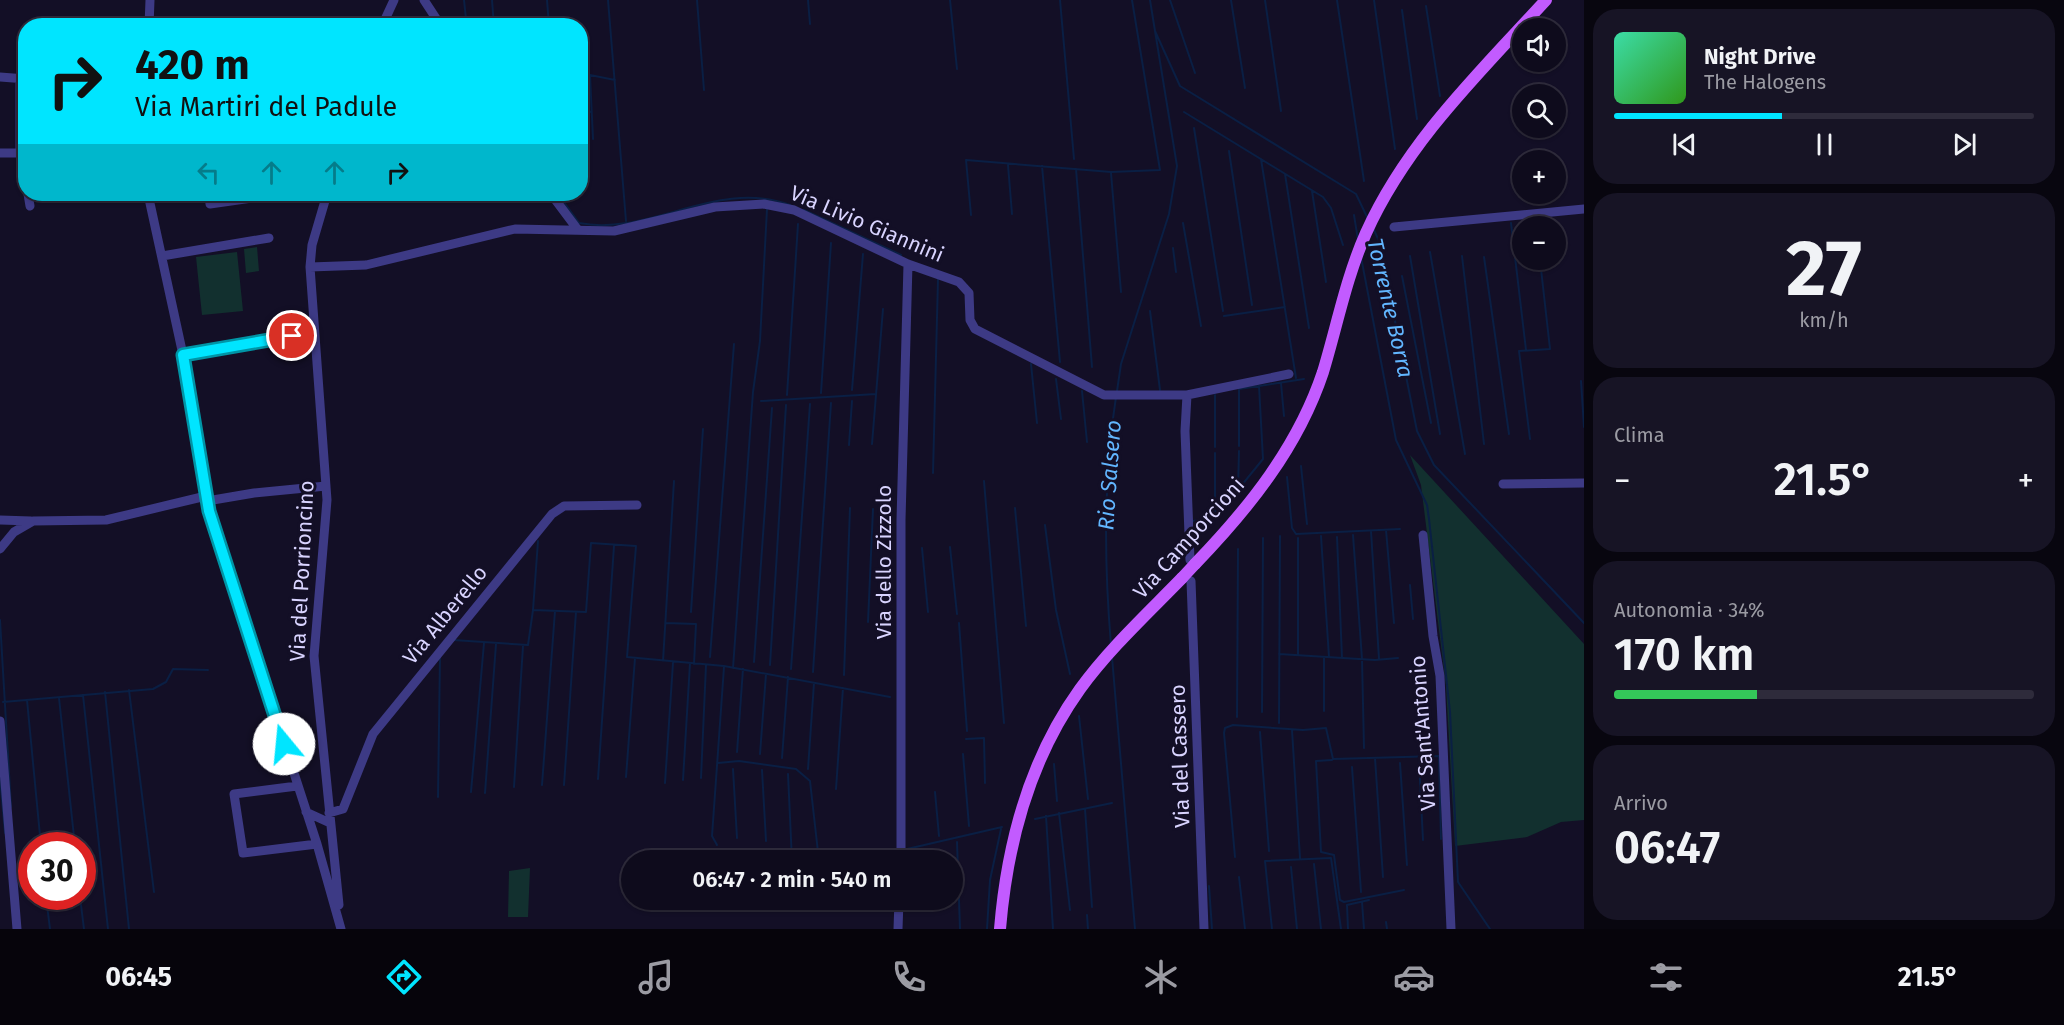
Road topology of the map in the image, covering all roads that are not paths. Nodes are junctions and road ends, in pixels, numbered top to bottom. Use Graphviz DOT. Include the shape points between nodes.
graph roads {
  1 [pos="150,0"];
  2 [pos="394,0"];
  3 [pos="424,0"];
  4 [pos="1546,0"];
  5 [pos="149,18"];
  6 [pos="386,18"];
  7 [pos="436,18"];
  8 [pos="0,77"];
  9 [pos="18,79"];
  10 [pos="0,153"];
  11 [pos="18,153"];
  12 [pos="29,201"];
  13 [pos="150,201"];
  14 [pos="210,201"];
  15 [pos="231,201"];
  16 [pos="325,201"];
  17 [pos="556,201"];
  18 [pos="30,206"];
  19 [pos="1584,209"];
  20 [pos="1394,227"];
  21 [pos="578,230"];
  22 [pos="269,238"];
  23 [pos="162,256"];
  24 [pos="908,264"];
  25 [pos="310,267"];
  26 [pos="314,332"];
  27 [pos="183,355"];
  28 [pos="1288,374"];
  29 [pos="1187,395"];
  30 [pos="1584,483"];
  31 [pos="1503,484"];
  32 [pos="326,486"];
  33 [pos="206,498"];
  34 [pos="637,505"];
  35 [pos="0,520"];
  36 [pos="33,521"];
  37 [pos="1423,535"];
  38 [pos="0,549"];
  39 [pos="1193,562"];
  40 [pos="1186,580"];
  41 [pos="0,723"];
  42 [pos="297,786"];
  43 [pos="323,818"];
  44 [pos="318,848"];
  45 [pos="901,850"];
  46 [pos="333,852"];
  47 [pos="899,910"];
  48 [pos="339,916"];
  49 [pos="17,929"];
  50 [pos="341,929"];
  51 [pos="898,929"];
  52 [pos="1000,929"];
  53 [pos="1204,929"];
  54 [pos="1451,929"];
  1 -- 5 [label="street"];
  2 -- 6 [label="street"];
  3 -- 7 [label="street"];
  4 -- 39 [label="main road, Via Camporcioni" via="1439,117 1406,162 1355,263 1322,374 1285,453 1245,510"];
  8 -- 9 [label="street"];
  10 -- 11 [label="street"];
  12 -- 18 [label="street"];
  13 -- 23 [label="street"];
  14 -- 15 [label="street"];
  16 -- 25 [label="street, Via del Porrioncino"];
  17 -- 21 [label="street"];
  19 -- 20 [label="street"];
  21 -- 24 [label="street, Via Livio Giannini" via="627,230 715,207 764,204 794,210"];
  21 -- 25 [label="street, Via Livio Giannini" via="515,229 366,265"];
  22 -- 23 [label="street"];
  23 -- 27 [label="street"];
  24 -- 29 [label="street, Via Livio Giannini" via="966,287 970,320 975,329 1100,394"];
  24 -- 45 [label="street, Via dello Zizzolo" via="901,520"];
  25 -- 26 [label="street, Via del Porrioncino"];
  26 -- 27 [label="street"];
  26 -- 32 [label="street, Via del Porrioncino"];
  27 -- 33 [label="street"];
  28 -- 29 [label="street, Via Livio Giannini"];
  29 -- 39 [label="street" via="1185,431"];
  30 -- 31 [label="street"];
  32 -- 33 [label="street"];
  32 -- 43 [label="street, Via del Porrioncino" via="326,529 314,631"];
  33 -- 36 [label="street" via="106,520"];
  33 -- 42 [label="street"];
  34 -- 43 [label="street, Via Alberello" via="564,506 552,514 373,734 343,809"];
  35 -- 36 [label="street"];
  36 -- 38 [label="street" via="14,532"];
  37 -- 54 [label="street, Via Sant'Antonio" via="1432,636 1440,676"];
  39 -- 40 [label="main road, Via Camporcioni, bridge"];
  40 -- 52 [label="main road, Via Camporcioni" via="1099,665 1053,731 1029,786 1011,847"];
  40 -- 53 [label="street, Via del Cassero"];
  41 -- 49 [label="street"];
  42 -- 43 [label="street" via="306,812"];
  42 -- 44 [label="street" via="234,794 243,853"];
  43 -- 44 [label="street"];
  43 -- 46 [label="street, Via del Porrioncino"];
  44 -- 46 [label="street" via="324,858"];
  44 -- 48 [label="street"];
  46 -- 48 [label="street, Via del Porrioncino"];
  47 -- 51 [label="street"];
  48 -- 50 [label="street"];
}
